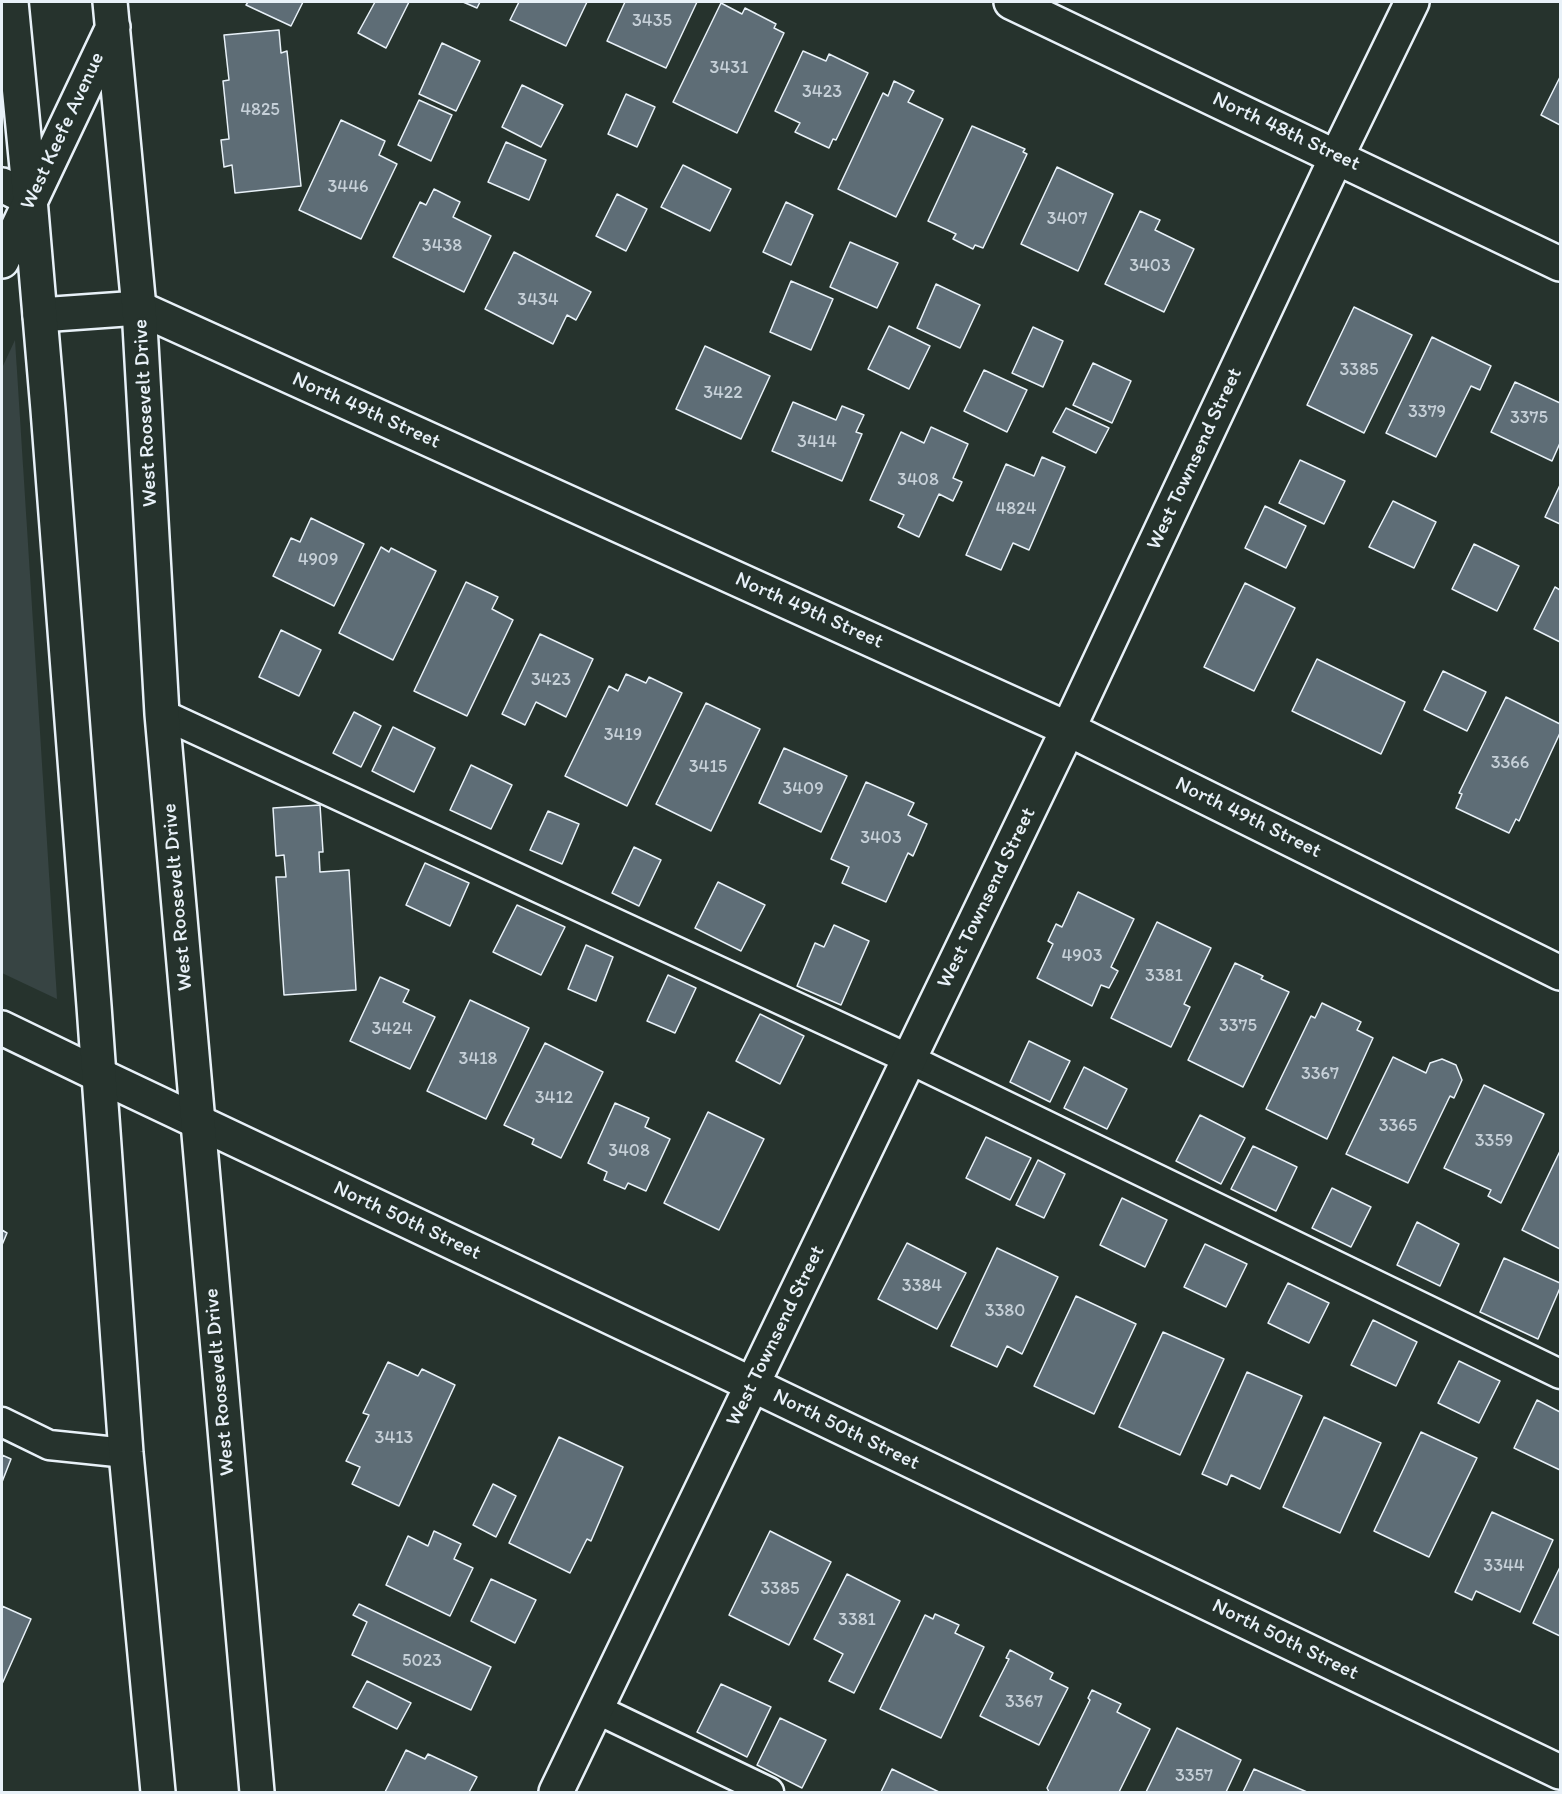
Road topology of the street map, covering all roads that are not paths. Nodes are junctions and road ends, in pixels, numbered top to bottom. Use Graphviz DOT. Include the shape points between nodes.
graph roads {
  1 [pos="11,2"];
  2 [pos="1011,2"];
  3 [pos="1412,2"];
  4 [pos="116,10"];
  5 [pos="1337,156"];
  6 [pos="2,185"];
  7 [pos="30,199"];
  8 [pos="2,261"];
  9 [pos="1560,264"];
  10 [pos="139,308"];
  11 [pos="40,315"];
  12 [pos="162,714"];
  13 [pos="1068,729"];
  14 [pos="1560,973"];
  15 [pos="2,1028"];
  16 [pos="909,1059"];
  17 [pos="99,1075"];
  18 [pos="198,1122"];
  19 [pos="1560,1374"];
  20 [pos="753,1385"];
  21 [pos="2,1422"];
  22 [pos="126,1453"];
  23 [pos="596,1709"];
  24 [pos="1560,1772"];
  25 [pos="158,1792"];
  26 [pos="257,1792"];
  27 [pos="555,1792"];
  28 [pos="768,1792"];
  1 -- 7 [label="street"];
  2 -- 5 [label="street, North 48th Street"];
  3 -- 5 [label="street, West Townsend Street"];
  4 -- 7 [label="street, West Keefe Avenue"];
  4 -- 10 [label="street, West Roosevelt Drive"];
  5 -- 9 [label="street, North 48th Street"];
  5 -- 13 [label="street, West Townsend Street"];
  6 -- 7 [label="street"];
  7 -- 8 [label="street, West Keefe Avenue"];
  7 -- 11 [label="street"];
  10 -- 11 [label="street, North 49th Street"];
  10 -- 12 [label="street, West Roosevelt Drive"];
  10 -- 13 [label="street, North 49th Street"];
  11 -- 17 [label="street"];
  12 -- 16 [label="lane"];
  12 -- 18 [label="street, West Roosevelt Drive"];
  13 -- 14 [label="street, North 49th Street"];
  13 -- 16 [label="street, West Townsend Street"];
  15 -- 17 [label="street, North 50th Street"];
  16 -- 19 [label="lane"];
  16 -- 20 [label="street, West Townsend Street"];
  17 -- 18 [label="street, North 50th Street"];
  17 -- 22 [label="street"];
  18 -- 20 [label="street, North 50th Street"];
  18 -- 26 [label="street, West Roosevelt Drive"];
  20 -- 23 [label="street, West Townsend Street"];
  20 -- 24 [label="street, North 50th Street"];
  21 -- 22 [label="lane" via="49,1445"];
  22 -- 25 [label="street"];
  23 -- 27 [label="street, West Townsend Street"];
  23 -- 28 [label="lane"];
}
